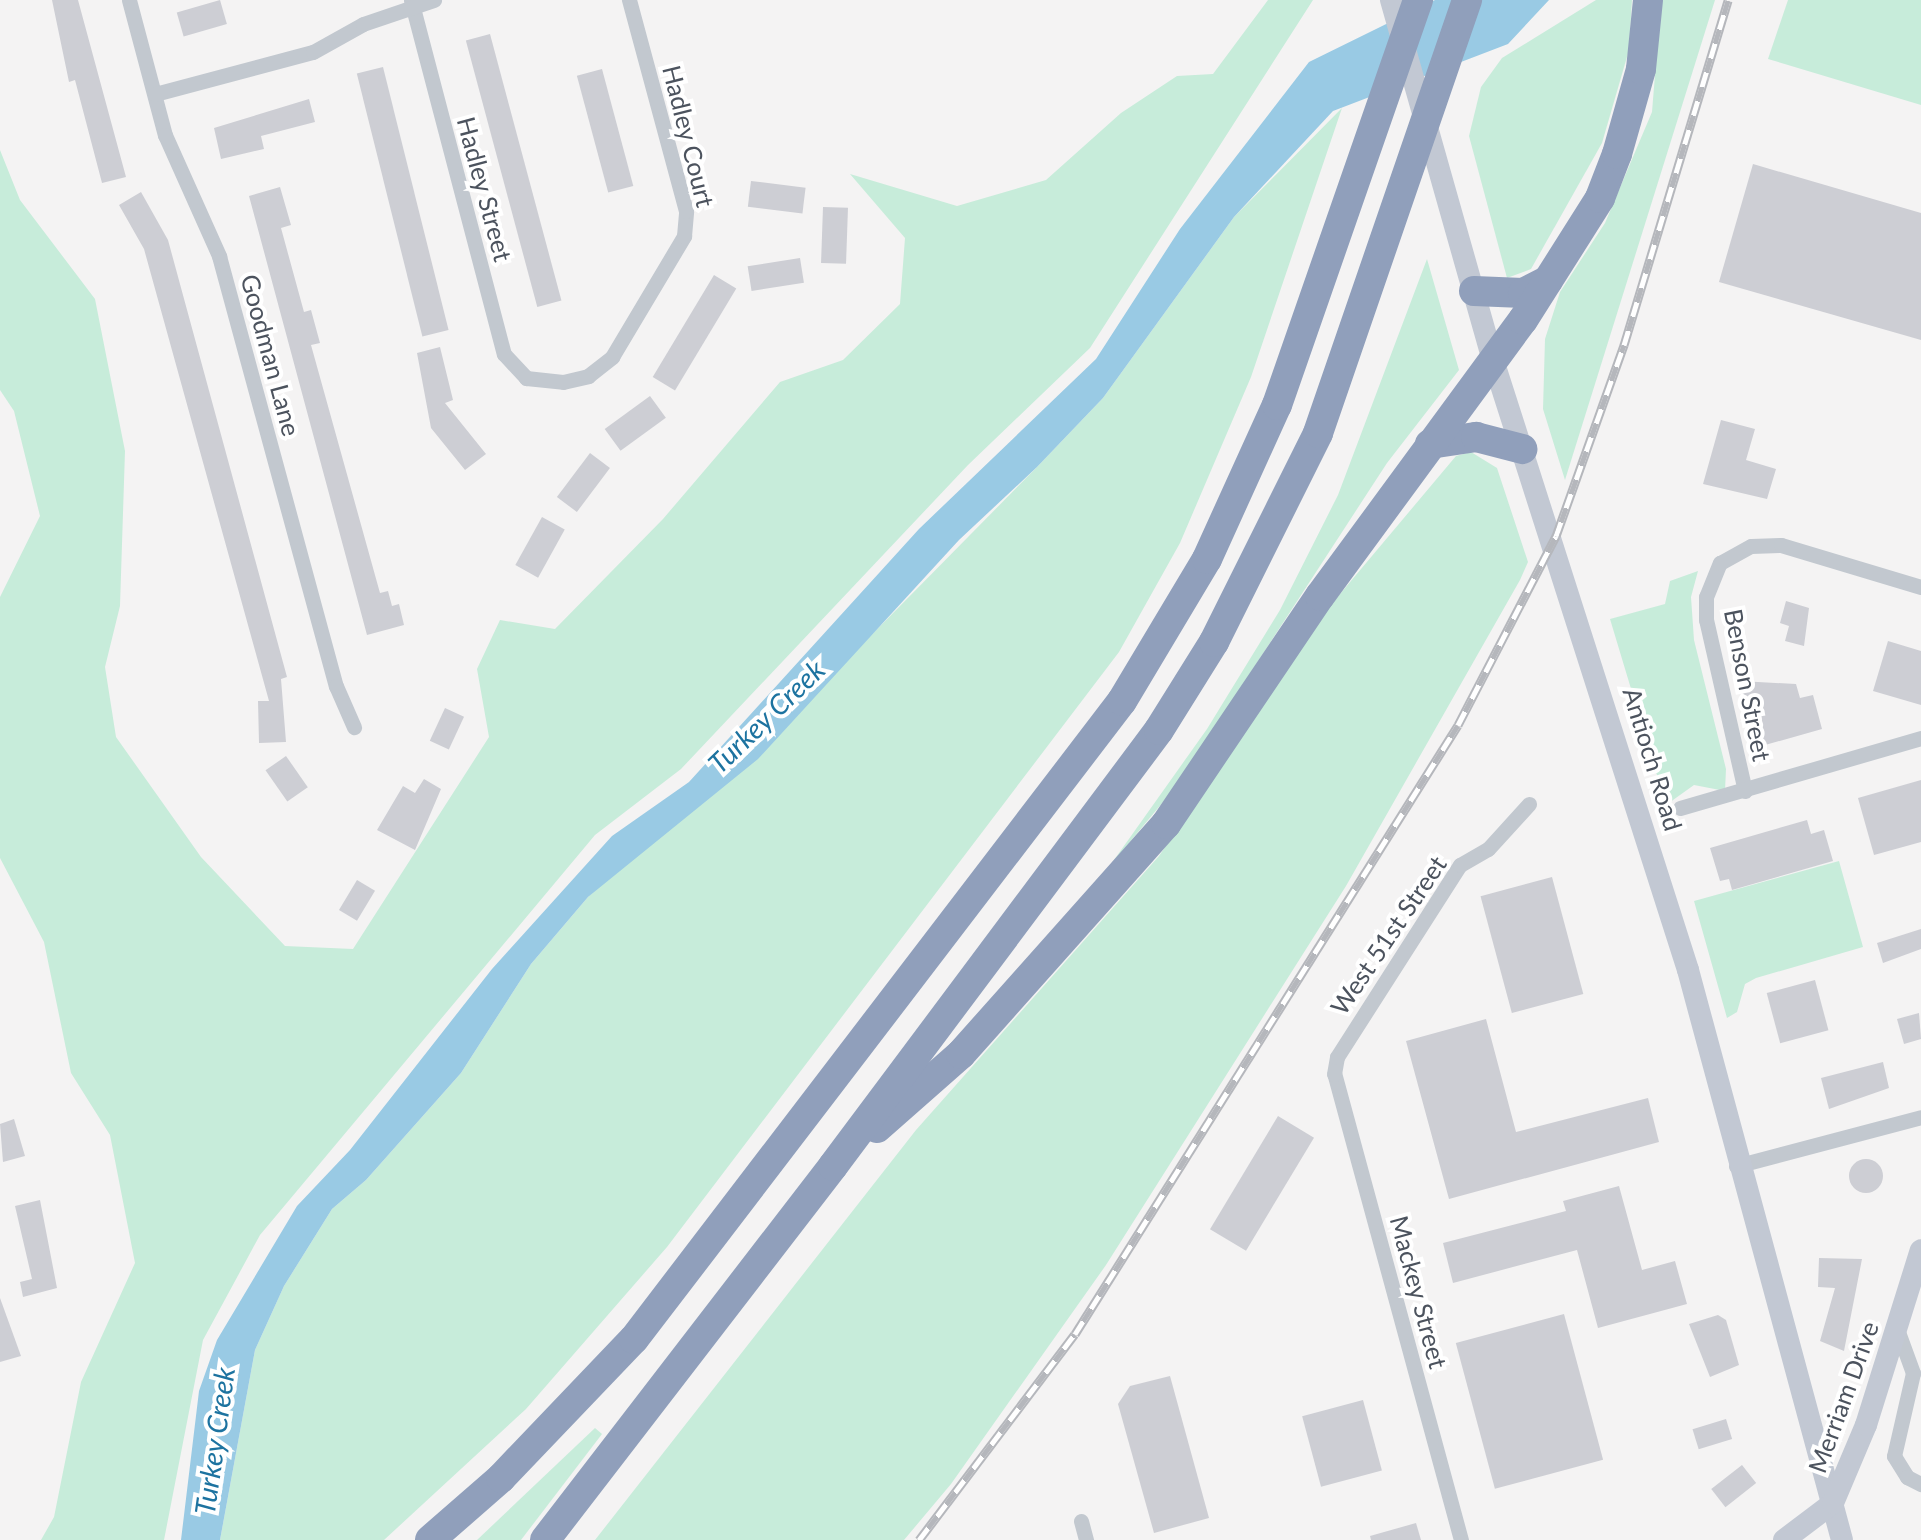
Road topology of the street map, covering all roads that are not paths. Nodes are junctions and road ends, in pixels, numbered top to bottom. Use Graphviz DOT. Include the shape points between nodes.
graph roads {
  1 [pos="129,0"];
  2 [pos="434,0"];
  3 [pos="629,0"];
  4 [pos="1391,0"];
  5 [pos="1418,0"];
  6 [pos="1467,0"];
  7 [pos="1648,0"];
  8 [pos="411,3"];
  9 [pos="154,94"];
  10 [pos="1548,280"];
  11 [pos="1472,286"];
  12 [pos="1493,360"];
  13 [pos="532,380"];
  14 [pos="1430,444"];
  15 [pos="1523,453"];
  16 [pos="1921,587"];
  17 [pos="354,727"];
  18 [pos="1921,738"];
  19 [pos="1745,790"];
  20 [pos="1530,804"];
  21 [pos="1680,808"];
  22 [pos="1337,1057"];
  23 [pos="1921,1117"];
  24 [pos="834,1166"];
  25 [pos="1736,1166"];
  26 [pos="1921,1250"];
  27 [pos="1897,1329"];
  28 [pos="1921,1484"];
  29 [pos="1834,1502"];
  30 [pos="1081,1521"];
  31 [pos="430,1540"];
  32 [pos="545,1540"];
  33 [pos="1086,1540"];
  34 [pos="1461,1540"];
  35 [pos="1784,1540"];
  36 [pos="1842,1540"];
  1 -- 9 [label="street, Goodman Lane"];
  2 -- 8 [label="street"];
  3 -- 13 [label="street, Hadley Court" via="686,210 684,236 606,364 563,382"];
  4 -- 11 [label="main road, Antioch Road"];
  5 -- 31 [label="highway" via="1250,471 1207,559 1122,701 634,1339 501,1478"];
  6 -- 24 [label="highway" via="1364,307 1286,506 1214,642 1158,730"];
  7 -- 10 [label="highway" via="1641,69 1617,154 1600,198"];
  8 -- 9 [label="street" via="313,52"];
  8 -- 13 [label="street, Hadley Street" via="504,354"];
  9 -- 17 [label="street, Goodman Lane" via="174,158 219,256 336,686"];
  10 -- 11 [label="highway" via="1523,293"];
  10 -- 12 [label="highway"];
  11 -- 12 [label="main road, Antioch Road"];
  12 -- 14 [label="highway"];
  12 -- 15 [label="main road, Antioch Road"];
  14 -- 15 [label="highway" via="1476,437"];
  14 -- 24 [label="highway" via="1214,758 1122,879 962,1054"];
  15 -- 25 [label="main road, Antioch Road" via="1688,970"];
  16 -- 19 [label="street, Benson Street" via="1781,546 1751,546 1720,563 1706,597 1706,620"];
  18 -- 19 [label="street"];
  19 -- 21 [label="street"];
  20 -- 22 [label="street, West 51st Street" via="1488,850 1460,866"];
  22 -- 34 [label="street, Mackey Street" via="1337,1088"];
  23 -- 25 [label="street"];
  24 -- 32 [label="highway"];
  25 -- 29 [label="main road, Antioch Road"];
  26 -- 27 [label="main road, Merriam Drive"];
  27 -- 28 [label="street" via="1914,1372 1894,1456 1906,1478"];
  27 -- 29 [label="main road, Merriam Drive"];
  29 -- 35 [label="main road, Merriam Drive"];
  29 -- 36 [label="main road, Antioch Road"];
  30 -- 33 [label="street"];
}
